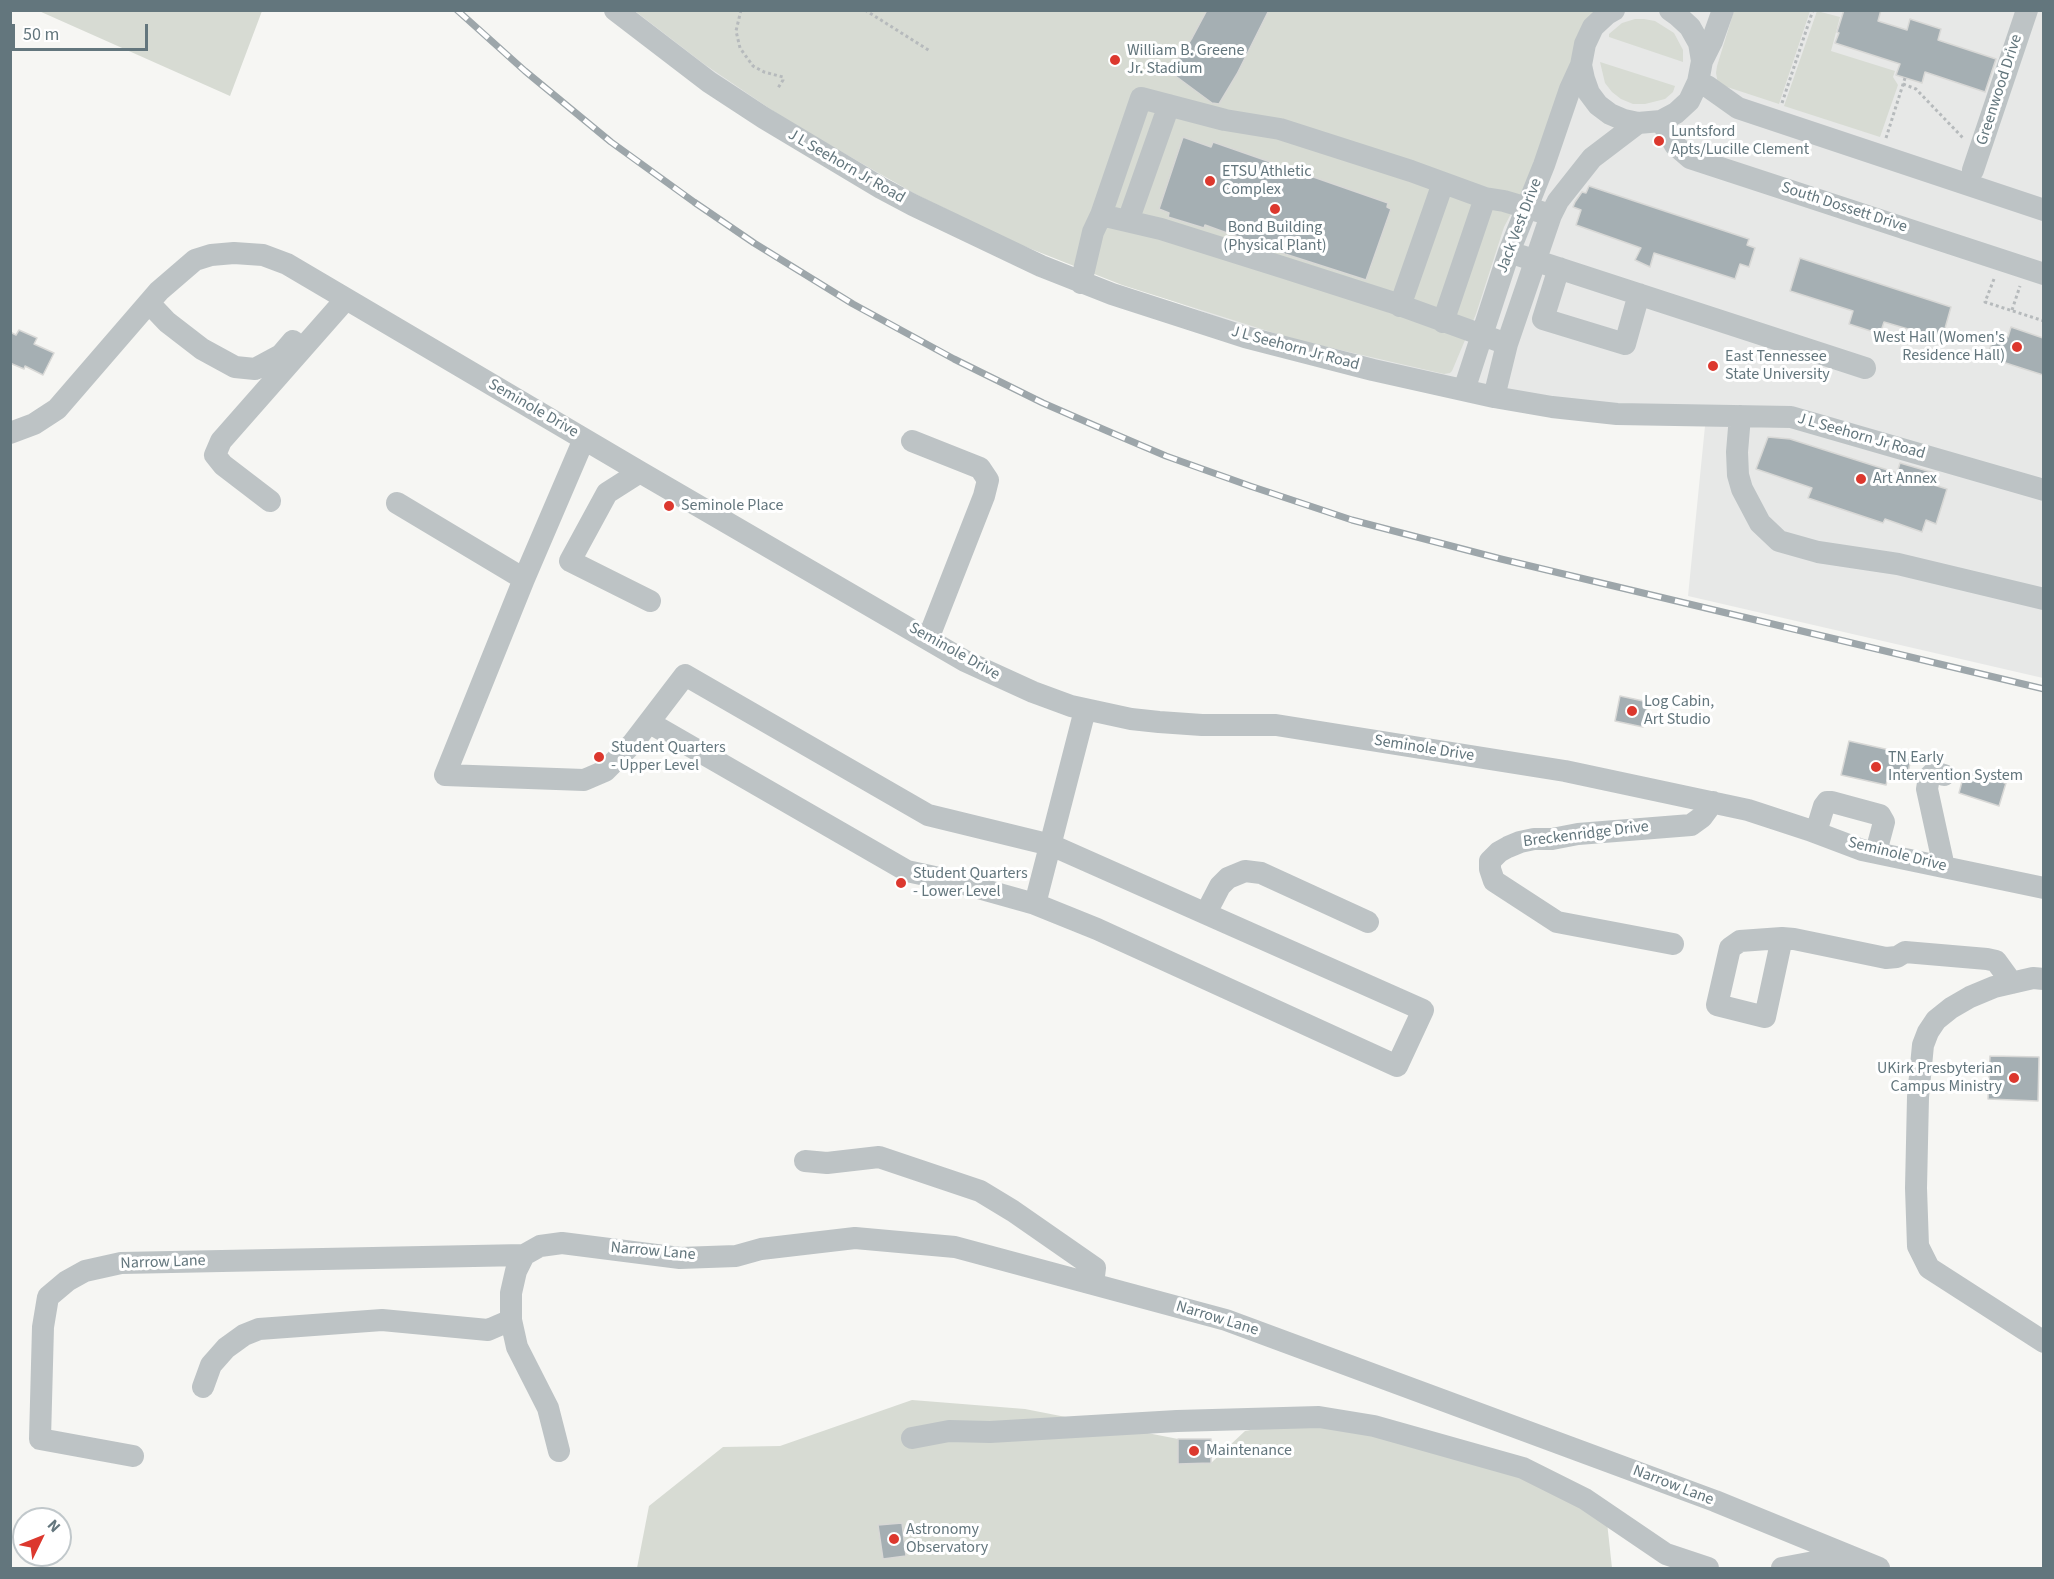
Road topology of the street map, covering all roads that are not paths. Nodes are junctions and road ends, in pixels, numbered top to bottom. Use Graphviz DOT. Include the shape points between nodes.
graph roads {
  1 [pos="615,10"];
  2 [pos="1614,10"];
  3 [pos="1670,10"];
  4 [pos="1723,10"];
  5 [pos="2027,10"];
  6 [pos="1702,61"];
  7 [pos="1581,65"];
  8 [pos="1707,86"];
  9 [pos="1169,105"];
  10 [pos="1660,121"];
  11 [pos="1638,123"];
  12 [pos="1973,171"];
  13 [pos="1443,183"];
  14 [pos="1485,198"];
  15 [pos="1526,207"];
  16 [pos="2043,210"];
  17 [pos="1101,215"];
  18 [pos="1551,215"];
  19 [pos="1128,221"];
  20 [pos="1509,252"];
  21 [pos="1535,260"];
  22 [pos="1559,268"];
  23 [pos="2043,274"];
  24 [pos="1081,283"];
  25 [pos="1639,294"];
  26 [pos="340,295"];
  27 [pos="149,303"];
  28 [pos="1400,306"];
  29 [pos="1443,322"];
  30 [pos="1482,336"];
  31 [pos="1507,344"];
  32 [pos="1865,368"];
  33 [pos="1464,390"];
  34 [pos="1494,396"];
  35 [pos="1740,416"];
  36 [pos="10,433"];
  37 [pos="584,439"];
  38 [pos="912,441"];
  39 [pos="640,472"];
  40 [pos="2043,489"];
  41 [pos="270,501"];
  42 [pos="397,503"];
  43 [pos="524,579"];
  44 [pos="2043,599"];
  45 [pos="650,601"];
  46 [pos="928,639"];
  47 [pos="1085,710"];
  48 [pos="650,723"];
  49 [pos="1944,775"];
  50 [pos="1713,802"];
  51 [pos="1816,832"];
  52 [pos="1051,845"];
  53 [pos="1876,852"];
  54 [pos="1944,867"];
  55 [pos="2043,888"];
  56 [pos="1035,904"];
  57 [pos="1206,913"];
  58 [pos="1368,922"];
  59 [pos="1782,938"];
  60 [pos="1673,945"];
  61 [pos="2043,979"];
  62 [pos="2012,983"];
  63 [pos="805,1161"];
  64 [pos="524,1255"];
  65 [pos="1093,1284"];
  66 [pos="511,1320"];
  67 [pos="2043,1342"];
  68 [pos="203,1388"];
  69 [pos="912,1438"];
  70 [pos="559,1451"];
  71 [pos="133,1456"];
  72 [pos="1846,1556"];
  73 [pos="1708,1569"];
  74 [pos="1782,1569"];
  75 [pos="1879,1569"];
  1 -- 24 [label="street, J L Seehorn Jr Road" via="709,82 832,160 913,205"];
  2 -- 7 [label="street, Jack Vest Drive" via="1593,27"];
  3 -- 6 [label="street" via="1690,27 1699,43"];
  4 -- 6 [label="street"];
  5 -- 12 [label="street, Greenwood Drive"];
  6 -- 10 [label="street" via="1689,101"];
  7 -- 11 [label="street" via="1589,93 1598,105 1610,114"];
  7 -- 15 [label="street, Jack Vest Drive"];
  8 -- 16 [label="street" via="1738,108"];
  9 -- 13 [label="street" via="1280,129"];
  9 -- 17 [label="street" via="1142,98"];
  9 -- 19 [label="street"];
  10 -- 11 [label="street"];
  10 -- 23 [label="street, South Dossett Drive" via="1675,145 1690,158"];
  11 -- 18 [label="street, Jack Vest Drive" via="1592,158 1566,188"];
  13 -- 14 [label="street"];
  13 -- 28 [label="street"];
  14 -- 15 [label="street"];
  14 -- 29 [label="street"];
  15 -- 18 [label="street"];
  15 -- 20 [label="street, Jack Vest Drive"];
  17 -- 19 [label="street"];
  17 -- 24 [label="street"];
  18 -- 21 [label="street, Jack Vest Drive"];
  19 -- 28 [label="street"];
  20 -- 21 [label="street"];
  20 -- 30 [label="street, Jack Vest Drive"];
  21 -- 22 [label="street"];
  21 -- 31 [label="street, Jack Vest Drive"];
  22 -- 25 [label="street"];
  22 -- 25 [label="street" via="1543,319 1625,344"];
  24 -- 33 [label="street, J L Seehorn Jr Road" via="1245,337"];
  25 -- 32 [label="street"];
  26 -- 27 [label="street, Seminole Drive" via="287,264 263,255 234,252 195,260"];
  26 -- 27 [label="street" via="281,355 255,369 235,367 202,349"];
  26 -- 37 [label="street, Seminole Drive"];
  26 -- 41 [label="street" via="221,441 215,455"];
  27 -- 36 [label="street, Seminole Drive" via="57,409"];
  28 -- 29 [label="street"];
  29 -- 30 [label="street"];
  30 -- 31 [label="street"];
  30 -- 33 [label="street, Jack Vest Drive"];
  31 -- 34 [label="street, Jack Vest Drive"];
  33 -- 34 [label="street, J L Seehorn Jr Road"];
  34 -- 35 [label="street, J L Seehorn Jr Road" via="1617,414"];
  35 -- 40 [label="street, J L Seehorn Jr Road" via="1791,417"];
  35 -- 44 [label="street" via="1737,452 1742,489 1760,523 1779,540 1818,552 1898,564"];
  37 -- 39 [label="street, Seminole Drive"];
  37 -- 43 [label="street"];
  38 -- 46 [label="street" via="980,468 988,480"];
  39 -- 45 [label="street" via="607,493 570,561"];
  39 -- 46 [label="street, Seminole Drive"];
  42 -- 43 [label="street"];
  43 -- 48 [label="street" via="445,775 584,780 604,771"];
  46 -- 47 [label="street, Seminole Drive" via="1000,678"];
  47 -- 50 [label="street, Seminole Drive" via="1158,722 1276,725 1565,771"];
  47 -- 52 [label="street"];
  48 -- 52 [label="street" via="685,675 928,815"];
  48 -- 56 [label="street" via="907,871"];
  49 -- 54 [label="street" via="1934,772 1927,789"];
  50 -- 51 [label="street, Seminole Drive"];
  50 -- 60 [label="street, Breckenridge Drive" via="1702,818 1691,825 1534,839 1508,847 1490,861 1494,881 1557,922"];
  51 -- 53 [label="street, Seminole Drive"];
  51 -- 53 [label="street" via="1827,802 1880,815 1884,822"];
  52 -- 56 [label="street"];
  52 -- 57 [label="street"];
  53 -- 54 [label="street, Seminole Drive"];
  54 -- 55 [label="street, Seminole Drive"];
  56 -- 57 [label="street" via="1397,1066 1423,1010"];
  57 -- 58 [label="street" via="1220,886 1245,871 1261,873"];
  59 -- 62 [label="street" via="1886,958 1905,952 1996,961"];
  61 -- 62 [label="street"];
  62 -- 67 [label="street" via="1951,1008 1936,1020 1923,1045 1917,1109 1918,1246 1929,1268"];
  63 -- 65 [label="street" via="879,1157 980,1191 1095,1268"];
  64 -- 65 [label="street, Narrow Lane" via="540,1246 562,1243 680,1257 736,1256 761,1249 855,1238 955,1247"];
  64 -- 66 [label="street" via="511,1293"];
  64 -- 71 [label="street, Narrow Lane" via="121,1263 85,1271 48,1297 40,1439"];
  65 -- 72 [label="street, Narrow Lane" via="1226,1320 1715,1501"];
  66 -- 68 [label="street" via="488,1330 382,1320 260,1329 226,1348 211,1365"];
  66 -- 70 [label="street" via="517,1347 548,1408"];
  69 -- 73 [label="street" via="949,1431 1177,1421 1319,1417 1341,1420 1522,1468 1585,1499 1666,1554"];
  72 -- 74 [label="street"];
  72 -- 75 [label="street, Narrow Lane"];
}
